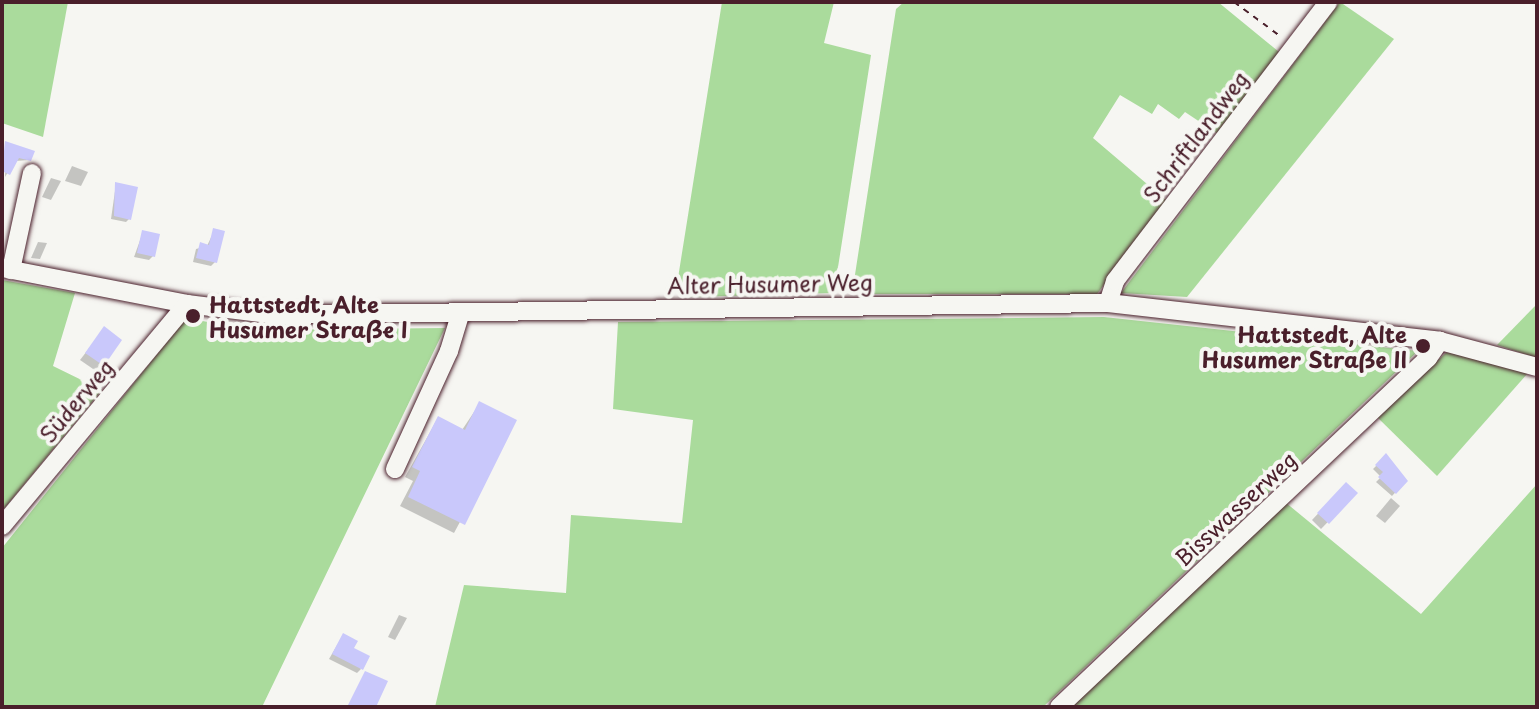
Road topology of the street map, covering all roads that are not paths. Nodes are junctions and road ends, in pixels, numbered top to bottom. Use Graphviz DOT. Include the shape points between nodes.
graph roads {
  1 [pos="1328,2"];
  2 [pos="32,173"];
  3 [pos="6,269"];
  4 [pos="1108,303"];
  5 [pos="187,304"];
  6 [pos="460,314"];
  7 [pos="1440,341"];
  8 [pos="1537,367"];
  9 [pos="395,469"];
  10 [pos="2,526"];
  11 [pos="1059,707"];
  1 -- 4 [label="street, Schriftlandweg" via="1115,281"];
  2 -- 3 [label="street"];
  3 -- 5 [label="street, Alter Husumer Weg"];
  4 -- 6 [label="street, Alter Husumer Weg"];
  4 -- 7 [label="street, Alter Husumer Weg"];
  5 -- 6 [label="street, Alter Husumer Weg" via="277,315"];
  5 -- 10 [label="street, Süderweg"];
  6 -- 9 [label="street" via="449,351"];
  7 -- 8 [label="street, Alter Husumer Weg"];
  7 -- 11 [label="street, Bisswasserweg"];
}
